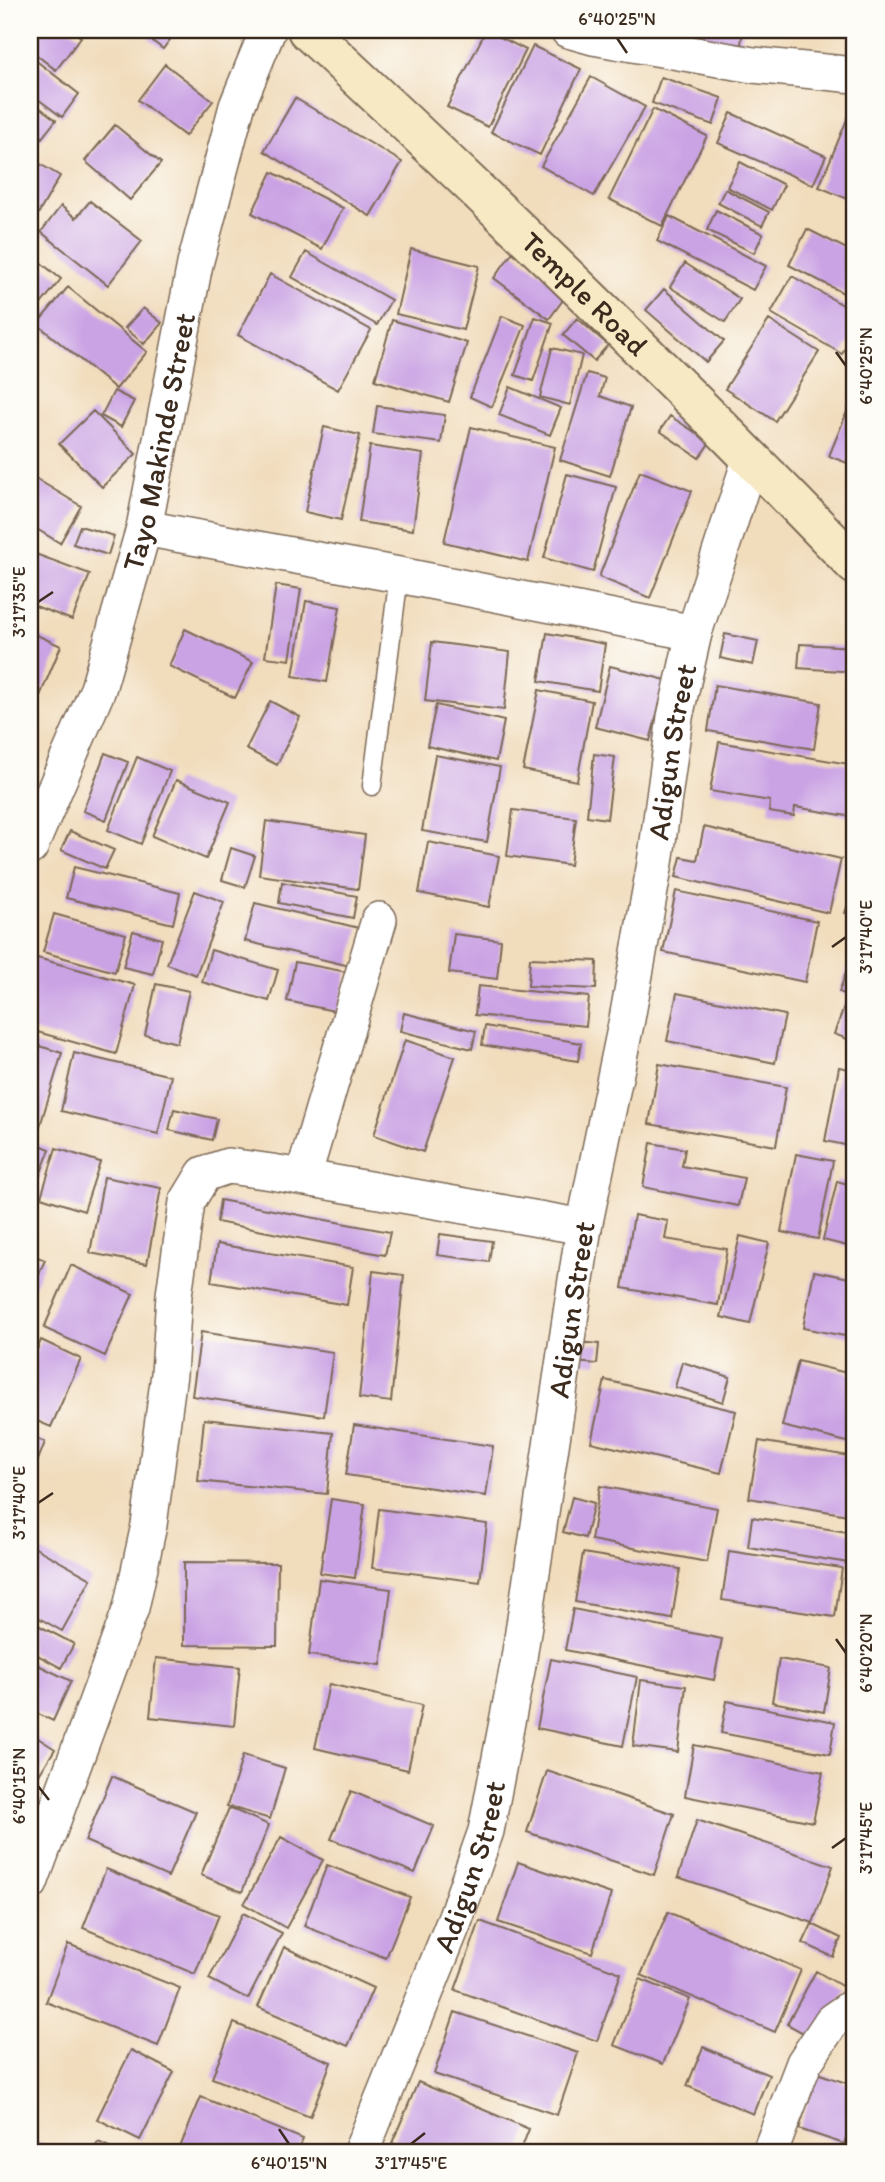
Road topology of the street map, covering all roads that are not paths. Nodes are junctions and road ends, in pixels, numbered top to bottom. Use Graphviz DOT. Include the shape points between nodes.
graph roads {
  1 [pos="268,30"];
  2 [pos="307,30"];
  3 [pos="568,30"];
  4 [pos="855,75"];
  5 [pos="751,457"];
  6 [pos="144,528"];
  7 [pos="855,565"];
  8 [pos="399,575"];
  9 [pos="694,633"];
  10 [pos="372,786"];
  11 [pos="30,847"];
  12 [pos="379,920"];
  13 [pos="303,1177"];
  14 [pos="584,1227"];
  15 [pos="30,1883"];
  16 [pos="855,2005"];
  17 [pos="361,2152"];
  18 [pos="769,2152"];
  1 -- 6 [label="street, Tayo Makinde Street" via="237,106 195,264"];
  2 -- 5 [label="street, Temple Road"];
  3 -- 4 [label="street" via="753,65"];
  5 -- 7 [label="street, Temple Road"];
  5 -- 9 [label="street, Adigun Street"];
  6 -- 8 [label="street"];
  6 -- 11 [label="street, Tayo Makinde Street" via="98,689"];
  8 -- 9 [label="street"];
  8 -- 10 [label="lane"];
  9 -- 14 [label="street, Adigun Street" via="675,716 628,1019"];
  12 -- 13 [label="street"];
  13 -- 14 [label="street"];
  13 -- 15 [label="street" via="228,1166 204,1174 187,1202 149,1525 131,1608"];
  14 -- 17 [label="street, Adigun Street" via="519,1665 486,1831"];
  16 -- 18 [label="street" via="832,2021 804,2063"];
}
